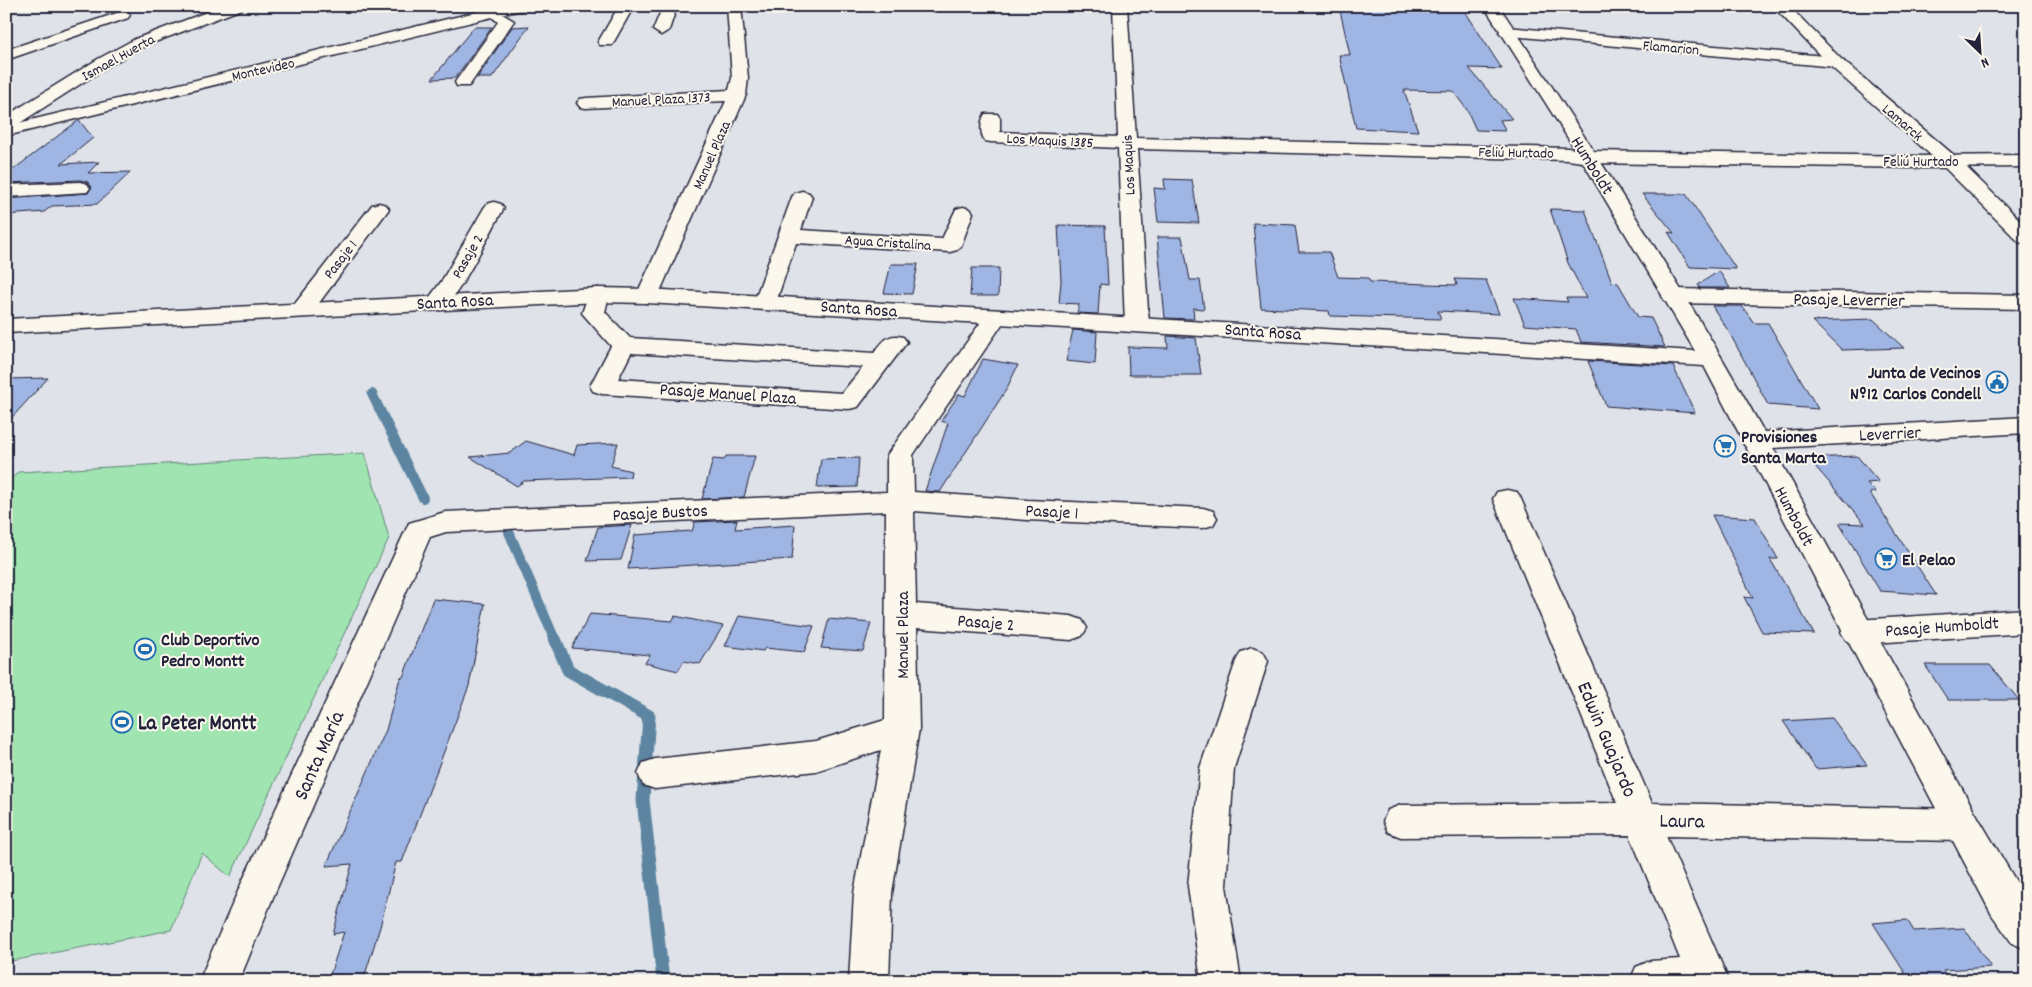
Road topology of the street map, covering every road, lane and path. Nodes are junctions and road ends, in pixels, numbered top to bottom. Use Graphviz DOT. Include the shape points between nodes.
graph roads {
  1 [pos="237,6"];
  2 [pos="520,6"];
  3 [pos="627,6"];
  4 [pos="670,6"];
  5 [pos="734,6"];
  6 [pos="1120,6"];
  7 [pos="1491,6"];
  8 [pos="1780,6"];
  9 [pos="494,13"];
  10 [pos="123,15"];
  11 [pos="661,30"];
  12 [pos="1507,32"];
  13 [pos="606,42"];
  14 [pos="6,55"];
  15 [pos="1835,62"];
  16 [pos="463,82"];
  17 [pos="737,95"];
  18 [pos="586,103"];
  19 [pos="991,118"];
  20 [pos="6,124"];
  21 [pos="6,131"];
  22 [pos="1126,143"];
  23 [pos="1589,157"];
  24 [pos="1949,161"];
  25 [pos="2026,161"];
  26 [pos="80,188"];
  27 [pos="6,191"];
  28 [pos="802,197"];
  29 [pos="494,208"];
  30 [pos="379,209"];
  31 [pos="963,214"];
  32 [pos="790,236"];
  33 [pos="2026,238"];
  34 [pos="598,295"];
  35 [pos="647,296"];
  36 [pos="1673,296"];
  37 [pos="437,302"];
  38 [pos="765,302"];
  39 [pos="2026,302"];
  40 [pos="302,310"];
  41 [pos="996,317"];
  42 [pos="1137,324"];
  43 [pos="6,326"];
  44 [pos="896,342"];
  45 [pos="623,345"];
  46 [pos="1712,359"];
  47 [pos="880,361"];
  48 [pos="2026,424"];
  49 [pos="1754,440"];
  50 [pos="1507,498"];
  51 [pos="902,501"];
  52 [pos="1203,518"];
  53 [pos="419,530"];
  54 [pos="902,615"];
  55 [pos="2026,621"];
  56 [pos="1071,628"];
  57 [pos="1857,632"];
  58 [pos="1252,661"];
  59 [pos="902,729"];
  60 [pos="656,774"];
  61 [pos="1642,819"];
  62 [pos="1401,821"];
  63 [pos="1963,825"];
  64 [pos="2019,911"];
  65 [pos="1708,980"];
  66 [pos="219,981"];
  67 [pos="869,981"];
  68 [pos="1220,981"];
  69 [pos="1650,981"];
  1 -- 20 [label="street, Ismael Huerta" via="140,42"];
  2 -- 9 [label="street, Montevideo"];
  3 -- 13 [label="street"];
  4 -- 11 [label="street"];
  5 -- 17 [label="street, Manuel Plaza" via="740,78"];
  6 -- 22 [label="street, Los Maquis"];
  7 -- 12 [label="street, Humboldt"];
  8 -- 15 [label="street, Lamarck"];
  9 -- 16 [label="street" via="506,21"];
  9 -- 21 [label="street, Montevideo"];
  10 -- 14 [label="street"];
  12 -- 15 [label="street, Flamarion"];
  12 -- 23 [label="street, Humboldt"];
  15 -- 24 [label="street, Lamarck"];
  17 -- 18 [label="street, Manuel Plaza 1373"];
  17 -- 35 [label="street, Manuel Plaza"];
  19 -- 22 [label="street, Los Maquis 1385" via="991,137"];
  22 -- 23 [label="street, Feliú Hurtado"];
  22 -- 42 [label="street, Los Maquis"];
  23 -- 24 [label="street, Feliú Hurtado"];
  23 -- 36 [label="street, Humboldt"];
  24 -- 25 [label="street, Feliú Hurtado"];
  24 -- 33 [label="street, Lamarck"];
  26 -- 27 [label="street"];
  28 -- 32 [label="street"];
  29 -- 37 [label="street, Pasaje 2" via="451,284"];
  30 -- 40 [label="street, Pasaje 1"];
  31 -- 32 [label="street, Agua Cristalina" via="950,246"];
  32 -- 38 [label="street"];
  34 -- 35 [label="street, Santa Rosa"];
  34 -- 37 [label="street, Santa Rosa"];
  34 -- 45 [label="street" via="593,313"];
  35 -- 38 [label="street, Santa Rosa"];
  36 -- 39 [label="street, Pasaje Leverrier"];
  36 -- 46 [label="street, Humboldt"];
  37 -- 40 [label="street, Santa Rosa"];
  38 -- 41 [label="street, Santa Rosa"];
  40 -- 43 [label="street, Santa Rosa"];
  41 -- 42 [label="street, Santa Rosa"];
  41 -- 51 [label="street, Manuel Plaza" via="900,455"];
  42 -- 46 [label="street, Santa Rosa"];
  44 -- 47 [label="street, Pasaje Manuel Plaza"];
  45 -- 47 [label="street"];
  45 -- 47 [label="street, Pasaje Manuel Plaza" via="602,386 849,401"];
  46 -- 49 [label="street, Humboldt"];
  48 -- 49 [label="street, Leverrier"];
  49 -- 57 [label="street, Humboldt"];
  50 -- 61 [label="street, Edwin Guajardo"];
  51 -- 52 [label="street, Pasaje 1"];
  51 -- 53 [label="street, Pasaje Bustos" via="445,522"];
  51 -- 54 [label="street, Manuel Plaza"];
  53 -- 66 [label="street, Santa María"];
  54 -- 56 [label="street, Pasaje 2"];
  54 -- 59 [label="street, Manuel Plaza"];
  55 -- 57 [label="street, Pasaje Humboldt"];
  57 -- 63 [label="street, Humboldt"];
  58 -- 68 [label="street" via="1217,768 1207,886"];
  59 -- 60 [label="street" via="816,756"];
  59 -- 67 [label="street, Manuel Plaza" via="873,892"];
  61 -- 62 [label="street, Laura"];
  61 -- 63 [label="street, Laura"];
  61 -- 65 [label="street, Edwin Guajardo"];
  63 -- 64 [label="street, Humboldt"];
  65 -- 69 [label="street"];
}
